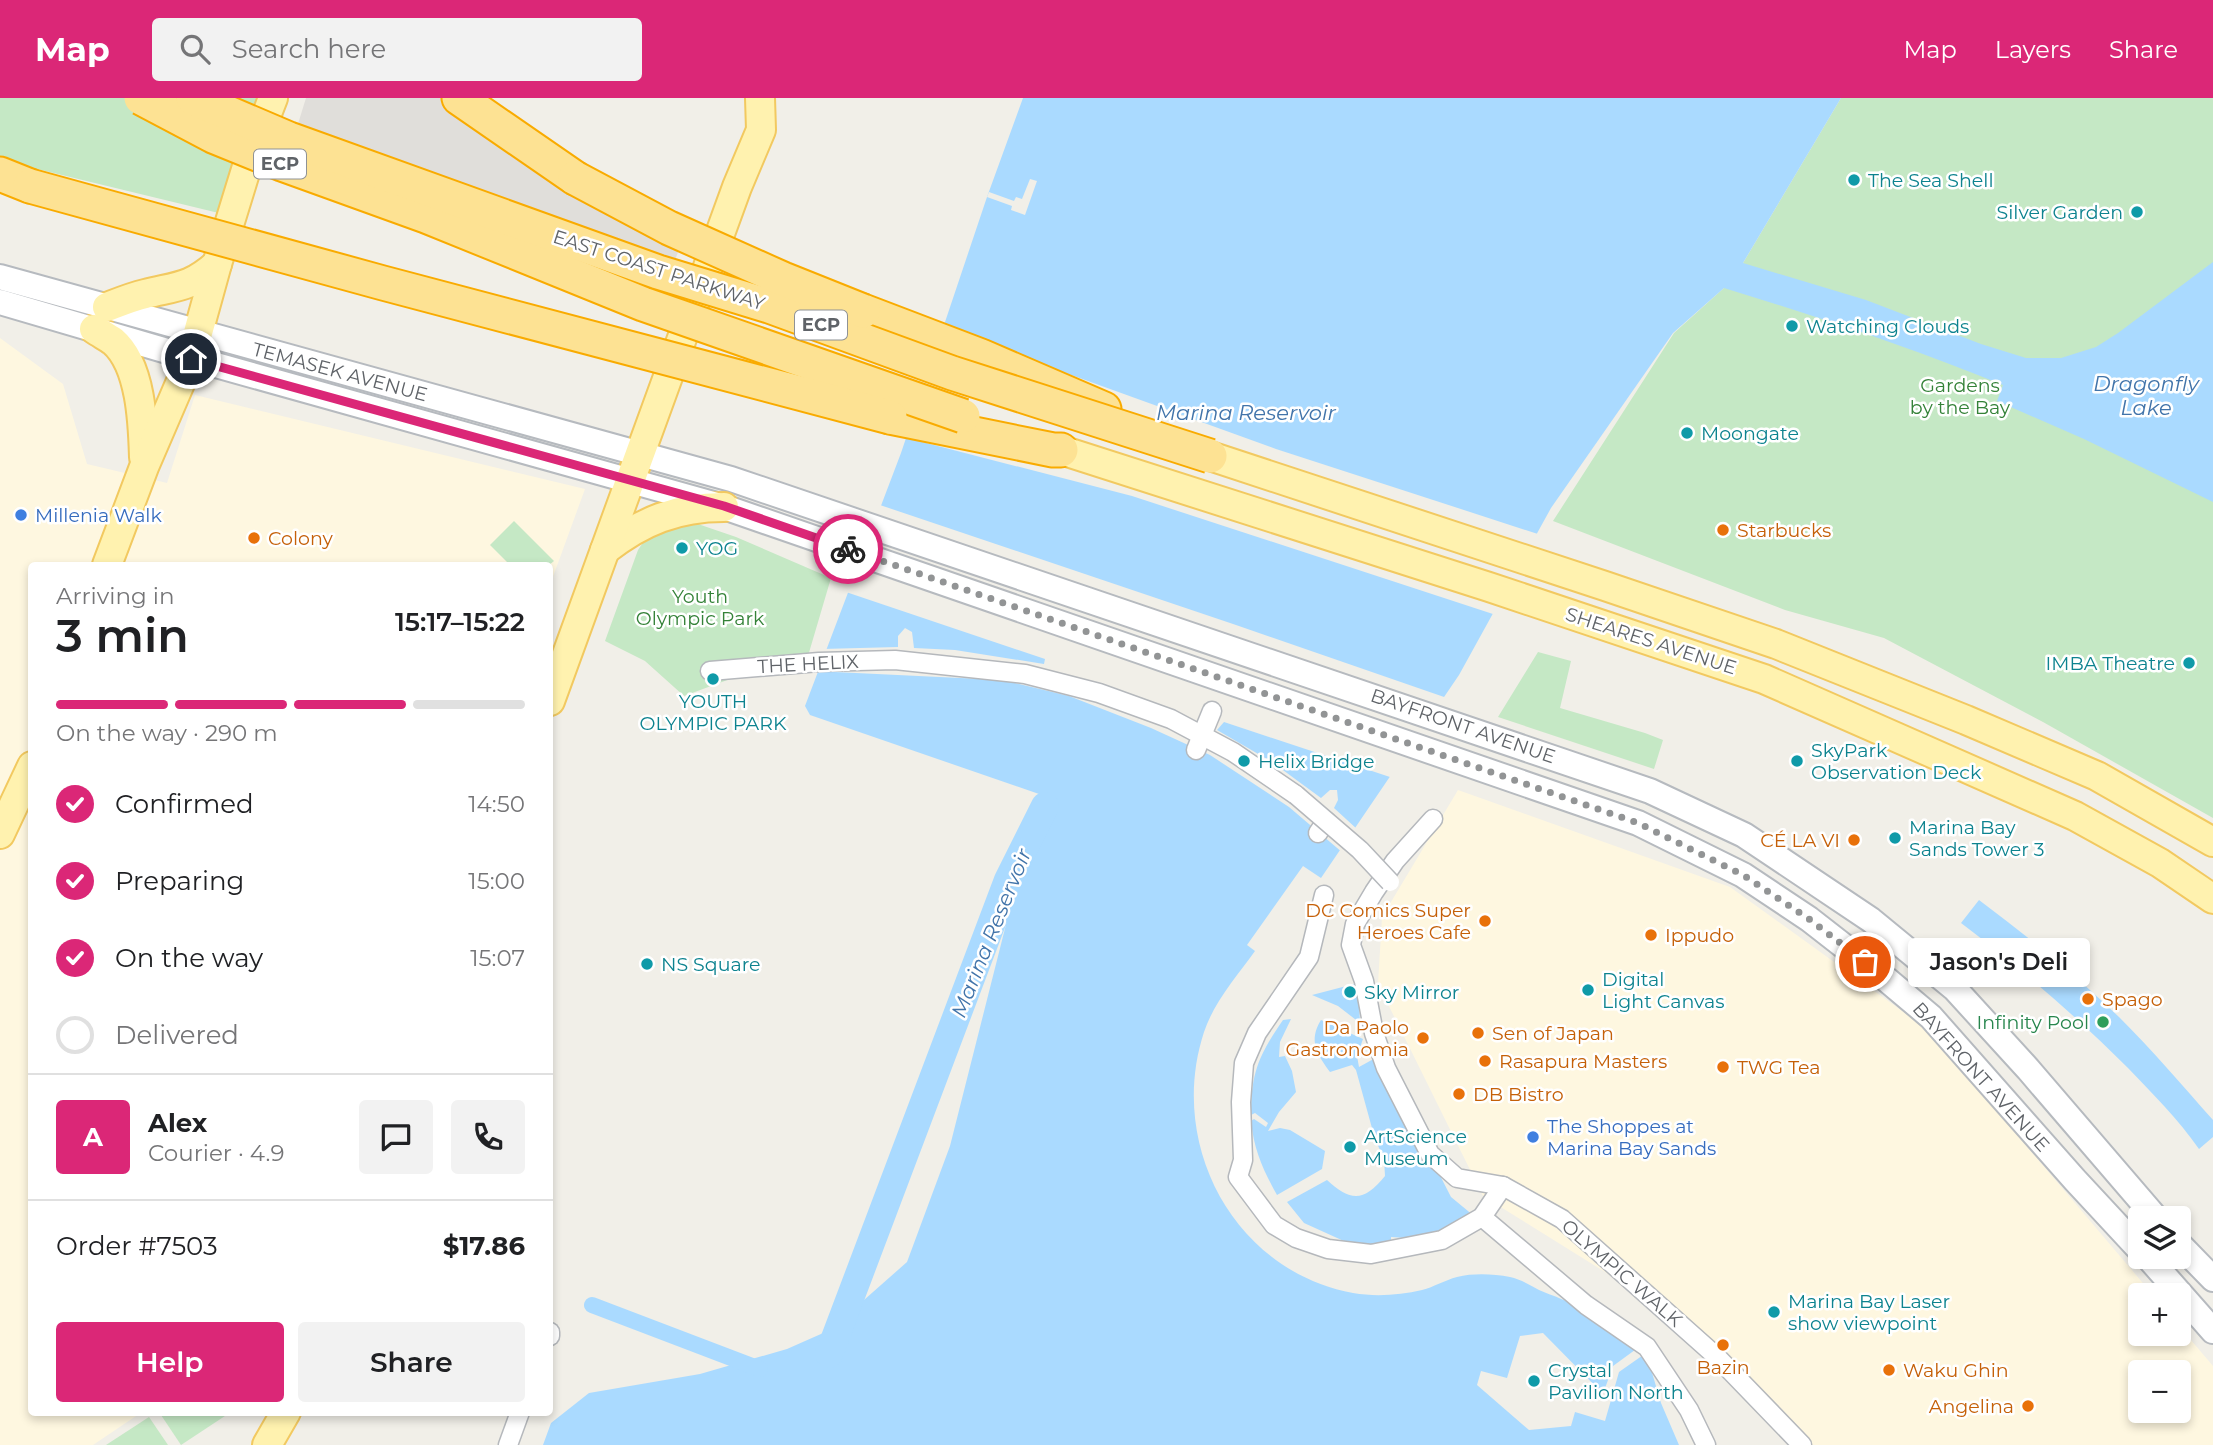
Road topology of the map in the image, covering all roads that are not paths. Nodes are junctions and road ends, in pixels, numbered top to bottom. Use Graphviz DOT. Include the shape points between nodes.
graph roads {
  1 [pos="141,98"];
  2 [pos="193,98"];
  3 [pos="273,98"];
  4 [pos="460,98"];
  5 [pos="760,98"];
  6 [pos="15,180"];
  7 [pos="217,264"];
  8 [pos="0,277"];
  9 [pos="0,302"];
  10 [pos="101,318"];
  11 [pos="195,346"];
  12 [pos="1060,450"];
  13 [pos="640,454"];
  14 [pos="1210,456"];
  15 [pos="144,467"];
  16 [pos="630,481"];
  17 [pos="724,506"];
  18 [pos="605,550"];
  19 [pos="108,562"];
  20 [pos="710,671"];
  21 [pos="553,693"];
  22 [pos="1212,711"];
  23 [pos="1199,743"];
  24 [pos="28,774"];
  25 [pos="1433,819"];
  26 [pos="0,834"];
  27 [pos="2213,842"];
  28 [pos="1390,882"];
  29 [pos="1324,895"];
  30 [pos="2213,899"];
  31 [pos="1503,1186"];
  32 [pos="2146,1206"];
  33 [pos="1482,1217"];
  34 [pos="2128,1237"];
  35 [pos="2191,1256"];
  36 [pos="2158,1269"];
  37 [pos="2213,1279"];
  38 [pos="2213,1331"];
  39 [pos="284,1416"];
  40 [pos="519,1416"];
  41 [pos="267,1445"];
  42 [pos="508,1445"];
  43 [pos="1706,1445"];
  44 [pos="1802,1445"];
  1 -- 12 [label="highway, EAST COAST PARKWAY / ECP, bridge" via="259,155 643,304"];
  2 -- 14 [label="highway, EAST COAST PARKWAY / ECP, bridge" via="289,139 657,272"];
  3 -- 7 [label="main road"];
  4 -- 14 [label="highway, bridge" via="575,178 669,228"];
  5 -- 13 [label="main road" via="761,130"];
  6 -- 12 [label="highway, bridge" via="383,283 890,416"];
  7 -- 10 [label="main road" via="191,283 135,296"];
  7 -- 11 [label="main road"];
  8 -- 10 [label="main road, TEMASEK AVENUE"];
  9 -- 10 [label="main road, TEMASEK AVENUE"];
  10 -- 11 [label="main road, TEMASEK AVENUE"];
  10 -- 15 [label="main road" via="132,373 143,419"];
  11 -- 13 [label="main road, TEMASEK AVENUE"];
  11 -- 15 [label="main road"];
  11 -- 16 [label="main road, TEMASEK AVENUE"];
  12 -- 30 [label="main road, SHEARES AVENUE" via="1764,679 2074,816 2160,863"];
  13 -- 16 [label="main road"];
  13 -- 32 [label="main road, BAYFRONT AVENUE" via="732,479 1626,781 1744,835 1871,920 1955,989"];
  14 -- 27 [label="main road, SHEARES AVENUE" via="1776,644 2097,776"];
  15 -- 19 [label="main road"];
  16 -- 17 [label="main road, BAYFRONT AVENUE"];
  16 -- 18 [label="main road"];
  17 -- 18 [label="main road" via="680,510 657,518"];
  17 -- 34 [label="main road, BAYFRONT AVENUE" via="1638,823 1743,875 1809,919 1931,1017"];
  18 -- 21 [label="main road"];
  20 -- 23 [label="street, THE HELIX" via="819,662 1025,674 1058,691 1099,693 1171,719"];
  22 -- 23 [label="street"];
  23 -- 28 [label="street, THE HELIX, bridge" via="1233,752 1294,792 1322,827 1360,850"];
  24 -- 26 [label="main road"];
  25 -- 31 [label="street, OLYMPIC WALK" via="1395,861 1354,924 1351,945 1386,1068 1430,1154 1457,1178"];
  29 -- 33 [label="street" via="1309,957 1257,1033 1244,1063 1238,1177 1274,1225 1328,1250 1371,1254 1442,1240"];
  31 -- 33 [label="street"];
  31 -- 44 [label="street, OLYMPIC WALK" via="1562,1219 1717,1357"];
  33 -- 43 [label="street, OLYMPIC WALK" via="1586,1305 1647,1347"];
  35 -- 37 [label="main road"];
  36 -- 38 [label="main road"];
  39 -- 41 [label="main road"];
  40 -- 42 [label="street"];
}
